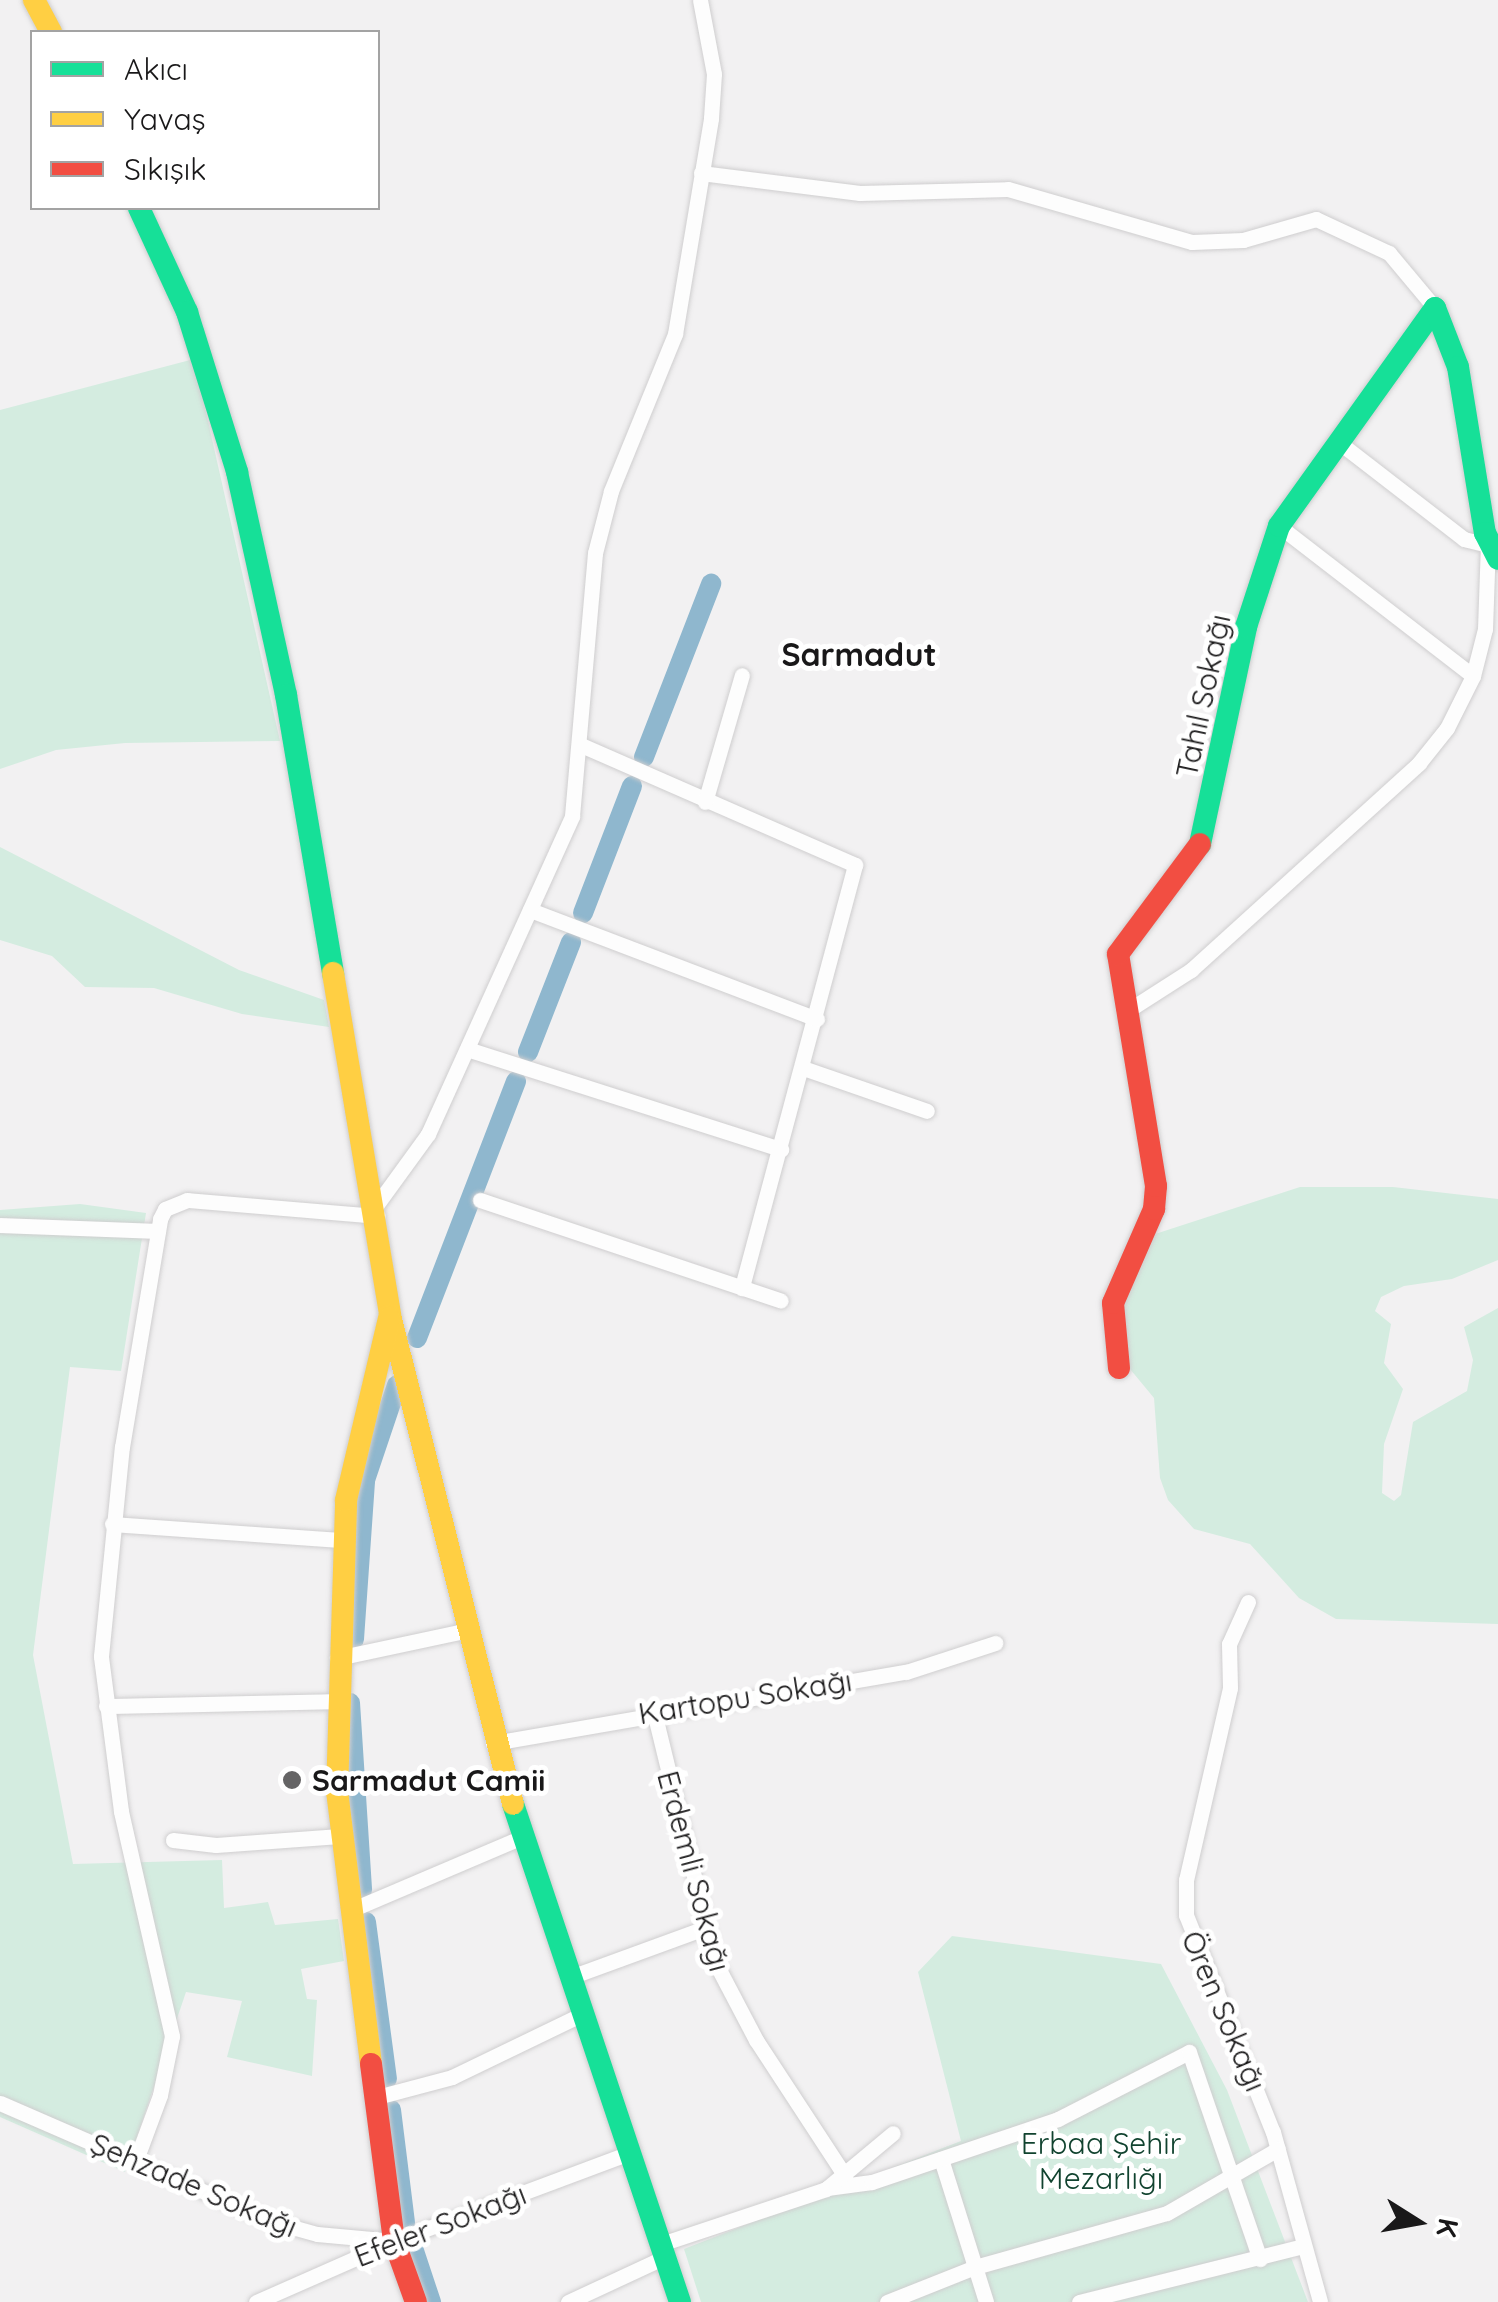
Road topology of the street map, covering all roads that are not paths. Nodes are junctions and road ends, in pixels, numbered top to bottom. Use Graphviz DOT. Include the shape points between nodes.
graph roads {
  1 [pos="34,0"];
  2 [pos="700,0"];
  3 [pos="50,30"];
  4 [pos="701,173"];
  5 [pos="140,210"];
  6 [pos="1435,308"];
  7 [pos="1336,440"];
  8 [pos="1280,526"];
  9 [pos="1493,552"];
  10 [pos="742,675"];
  11 [pos="1473,676"];
  12 [pos="583,746"];
  13 [pos="705,802"];
  14 [pos="530,910"];
  15 [pos="1124,1013"];
  16 [pos="817,1019"];
  17 [pos="467,1049"];
  18 [pos="804,1068"];
  19 [pos="927,1111"];
  20 [pos="781,1149"];
  21 [pos="480,1200"];
  22 [pos="376,1212"];
  23 [pos="0,1225"];
  24 [pos="158,1231"];
  25 [pos="742,1288"];
  26 [pos="782,1301"];
  27 [pos="390,1315"];
  28 [pos="1119,1368"];
  29 [pos="112,1524"];
  30 [pos="343,1540"];
  31 [pos="1248,1602"];
  32 [pos="464,1630"];
  33 [pos="995,1643"];
  34 [pos="337,1658"];
  35 [pos="336,1701"];
  36 [pos="106,1706"];
  37 [pos="654,1712"];
  38 [pos="493,1743"];
  39 [pos="340,1836"];
  40 [pos="522,1837"];
  41 [pos="174,1840"];
  42 [pos="351,1910"];
  43 [pos="705,1928"];
  44 [pos="568,1978"];
  45 [pos="580,2016"];
  46 [pos="376,2098"];
  47 [pos="0,2103"];
  48 [pos="892,2133"];
  49 [pos="1278,2149"];
  50 [pos="627,2154"];
  51 [pos="941,2159"];
  52 [pos="136,2160"];
  53 [pos="844,2176"];
  54 [pos="1234,2176"];
  55 [pos="827,2188"];
  56 [pos="394,2242"];
  57 [pos="1300,2247"];
  58 [pos="661,2251"];
  59 [pos="1260,2259"];
  60 [pos="975,2267"];
  61 [pos="256,2302"];
  62 [pos="416,2302"];
  63 [pos="568,2302"];
  64 [pos="680,2302"];
  65 [pos="887,2302"];
  66 [pos="986,2302"];
  67 [pos="1079,2302"];
  68 [pos="1320,2302"];
  1 -- 3 [label="street"];
  2 -- 4 [label="street" via="714,74"];
  4 -- 6 [label="street" via="860,193 1008,189 1192,242 1244,240 1316,220 1342,226 1389,253"];
  4 -- 12 [label="street" via="675,334 611,491 596,554"];
  5 -- 22 [label="street" via="186,312 237,472 286,695"];
  6 -- 7 [label="street, Tahıl Sokağı"];
  6 -- 9 [label="street" via="1467,402"];
  7 -- 8 [label="street, Tahıl Sokağı"];
  7 -- 9 [label="street" via="1442,524"];
  8 -- 11 [label="street"];
  8 -- 15 [label="street, Tahıl Sokağı" via="1246,627 1202,842 1118,954"];
  9 -- 11 [label="street"];
  10 -- 13 [label="street"];
  11 -- 15 [label="street" via="1447,728 1419,763 1202,960 1156,998"];
  12 -- 13 [label="street"];
  12 -- 14 [label="street" via="572,816"];
  13 -- 16 [label="street" via="855,865"];
  14 -- 16 [label="street"];
  14 -- 17 [label="street"];
  15 -- 28 [label="street, Tahıl Sokağı" via="1156,1186 1154,1210 1113,1303"];
  16 -- 18 [label="street"];
  17 -- 20 [label="street"];
  17 -- 22 [label="street" via="428,1134"];
  18 -- 19 [label="street"];
  18 -- 20 [label="street"];
  20 -- 25 [label="street"];
  21 -- 25 [label="street"];
  22 -- 24 [label="street" via="187,1200 165,1209"];
  22 -- 27 [label="street"];
  23 -- 24 [label="street"];
  24 -- 29 [label="street"];
  25 -- 26 [label="street"];
  27 -- 30 [label="street" via="354,1450"];
  27 -- 32 [label="street"];
  29 -- 30 [label="street"];
  29 -- 36 [label="street" via="100,1656"];
  30 -- 34 [label="street"];
  31 -- 49 [label="street, Ören Sokağı" via="1227,1654 1230,1688 1186,1880 1186,1915"];
  32 -- 34 [label="street"];
  32 -- 38 [label="street"];
  33 -- 37 [label="street, Kartopu Sokağı" via="906,1672"];
  34 -- 35 [label="street"];
  35 -- 36 [label="street"];
  35 -- 39 [label="street"];
  36 -- 52 [label="street" via="121,1811 172,2036"];
  37 -- 38 [label="street, Kartopu Sokağı"];
  37 -- 43 [label="street, Erdemli Sokağı"];
  38 -- 40 [label="street"];
  39 -- 41 [label="street" via="216,1845"];
  39 -- 42 [label="street"];
  40 -- 42 [label="street"];
  40 -- 44 [label="street"];
  42 -- 46 [label="street"];
  43 -- 44 [label="street"];
  43 -- 53 [label="street, Erdemli Sokağı" via="739,2012"];
  44 -- 45 [label="street"];
  45 -- 46 [label="street" via="452,2077"];
  45 -- 50 [label="street"];
  46 -- 56 [label="street"];
  47 -- 52 [label="street, Şehzade Sokağı"];
  48 -- 53 [label="street"];
  49 -- 54 [label="street"];
  49 -- 57 [label="street, Ören Sokağı"];
  50 -- 56 [label="street, Efeler Sokağı"];
  50 -- 58 [label="street"];
  51 -- 54 [label="street" via="1094,2104 1189,2052"];
  51 -- 55 [label="street" via="863,2185"];
  51 -- 60 [label="street"];
  52 -- 56 [label="street, Şehzade Sokağı" via="303,2232"];
  53 -- 55 [label="street"];
  54 -- 59 [label="street"];
  54 -- 60 [label="street" via="1167,2213"];
  55 -- 58 [label="street"];
  56 -- 61 [label="street, Efeler Sokağı"];
  56 -- 62 [label="street"];
  57 -- 59 [label="street"];
  57 -- 68 [label="street, Ören Sokağı"];
  58 -- 63 [label="street"];
  58 -- 64 [label="street"];
  59 -- 67 [label="street"];
  60 -- 65 [label="street"];
  60 -- 66 [label="street"];
}
